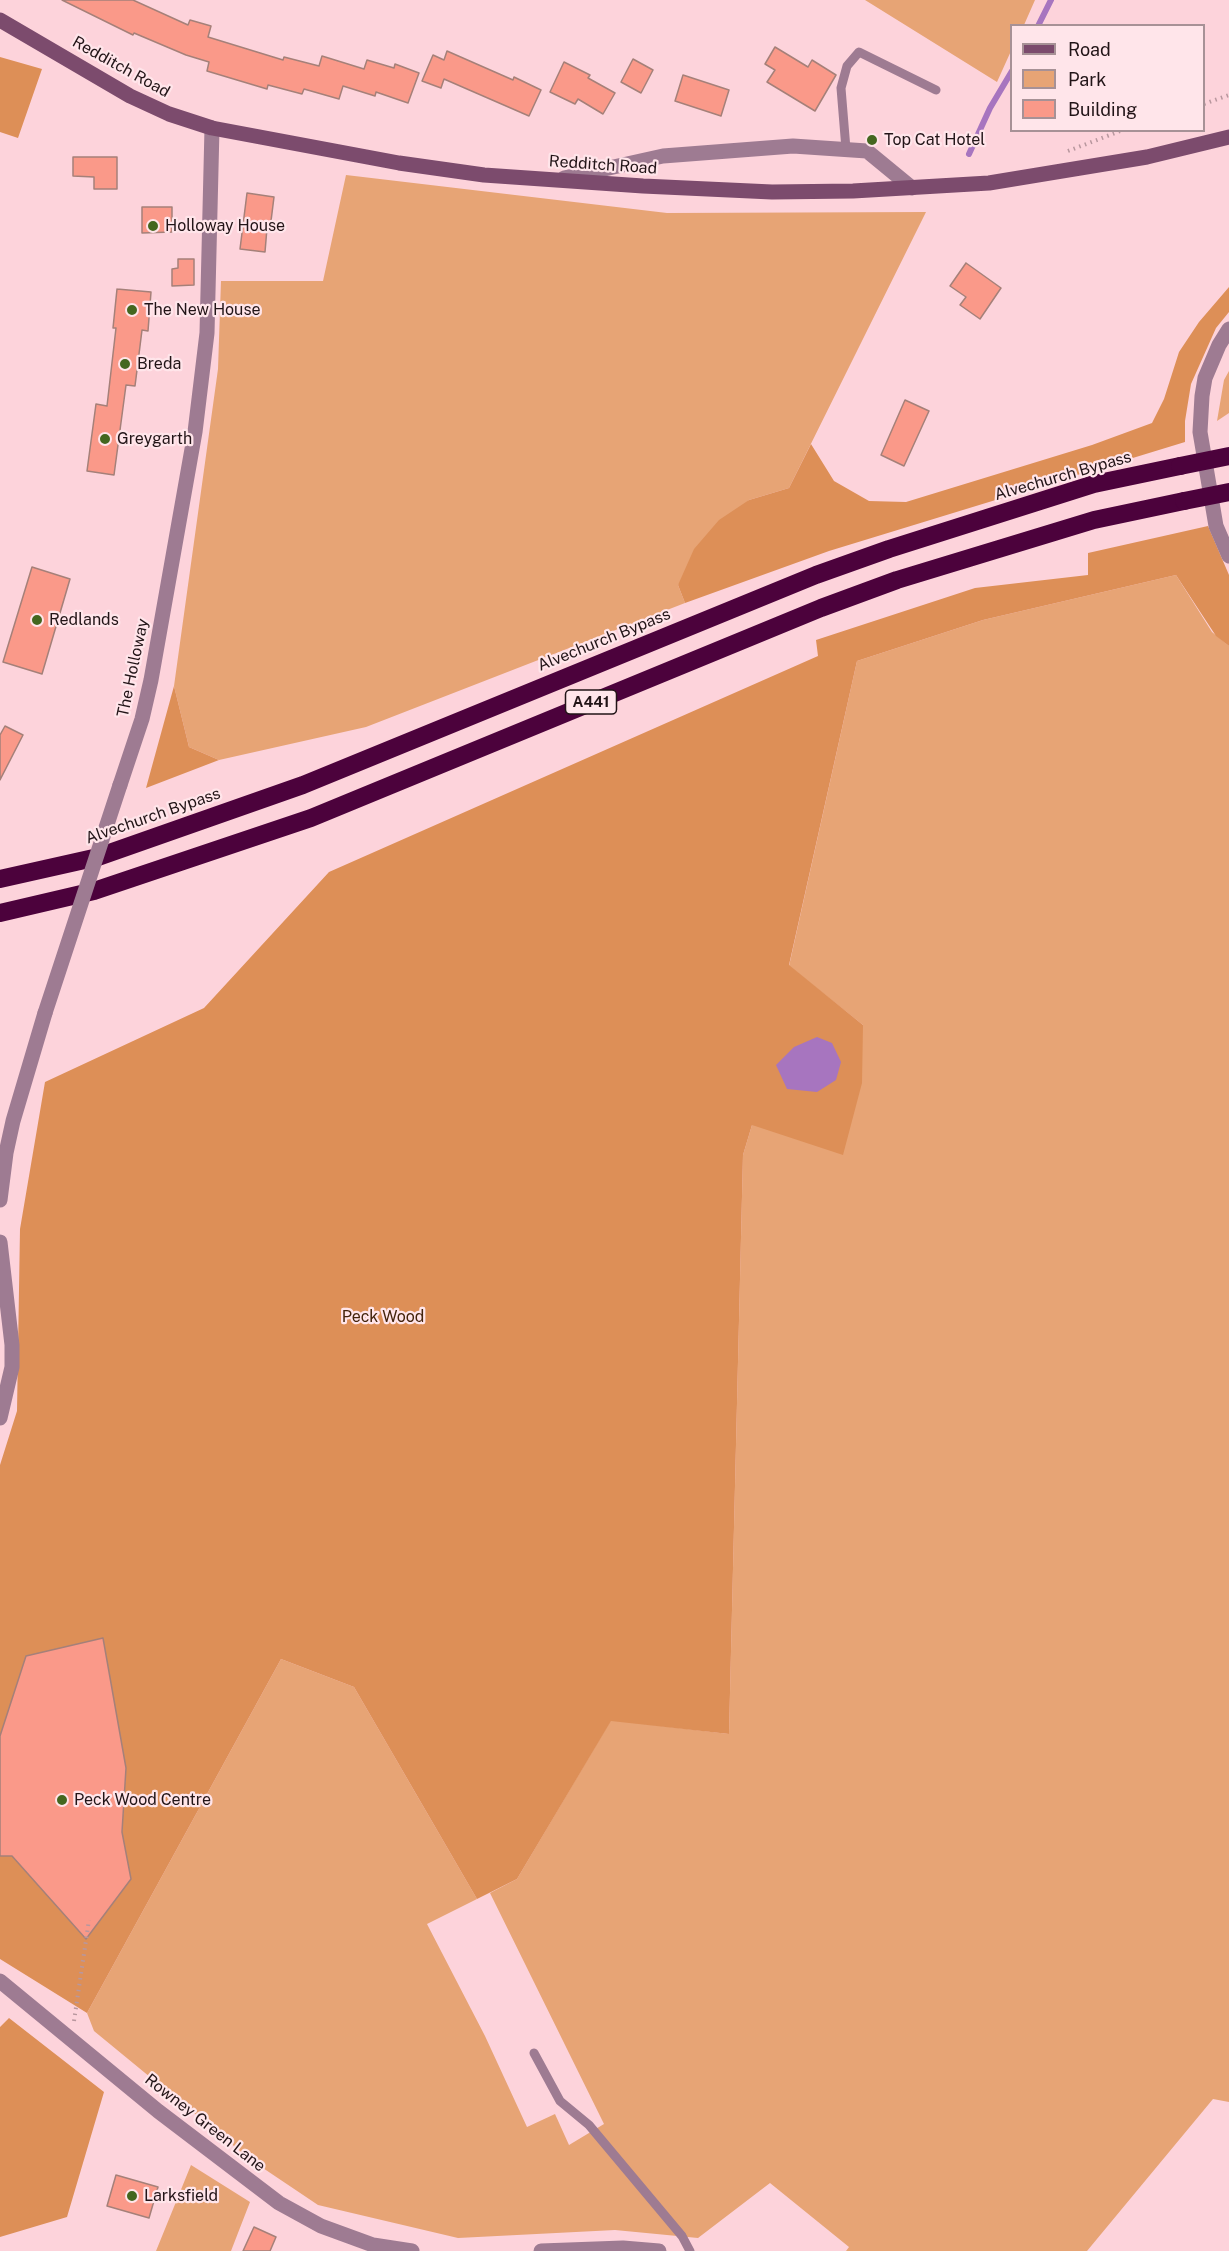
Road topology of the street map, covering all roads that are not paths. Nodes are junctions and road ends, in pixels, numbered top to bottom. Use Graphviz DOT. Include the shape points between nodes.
graph roads {
  1 [pos="0,20"];
  2 [pos="936,90"];
  3 [pos="212,128"];
  4 [pos="1229,137"];
  5 [pos="846,150"];
  6 [pos="558,180"];
  7 [pos="912,188"];
  8 [pos="1229,329"];
  9 [pos="1229,456"];
  10 [pos="1229,492"];
  11 [pos="1229,556"];
  12 [pos="0,879"];
  13 [pos="0,913"];
  14 [pos="0,1200"];
  15 [pos="0,1242"];
  16 [pos="0,1419"];
  17 [pos="0,1981"];
  18 [pos="534,2053"];
  19 [pos="412,2251"];
  20 [pos="541,2251"];
  21 [pos="659,2251"];
  22 [pos="690,2251"];
  1 -- 3 [label="main road, Redditch Road" via="130,96"];
  2 -- 5 [label="lane" via="859,52 847,66 841,88"];
  3 -- 6 [label="main road, Redditch Road" via="399,163"];
  3 -- 14 [label="street, The Holloway, bridge" via="207,333 195,432 151,680 142,719 45,1013 11,1132"];
  4 -- 7 [label="main road, Redditch Road" via="1148,156 989,183"];
  5 -- 6 [label="street" via="793,146 663,156"];
  5 -- 7 [label="street" via="867,151"];
  6 -- 7 [label="main road, Redditch Road" via="772,192"];
  8 -- 11 [label="street" via="1205,378 1200,432 1216,526"];
  9 -- 12 [label="highway, Alvechurch Bypass / A441, bridge" via="1094,484 888,549 816,574 303,785 98,857"];
  10 -- 13 [label="highway, A441, bridge" via="1094,520 897,580 311,818 94,891"];
  15 -- 16 [label="street" via="12,1367"];
  17 -- 19 [label="street, Rowney Green Lane" via="158,2111 279,2203 329,2229 373,2245"];
  18 -- 22 [label="lane" via="560,2101 589,2125 682,2236"];
  20 -- 21 [label="street"];
}
